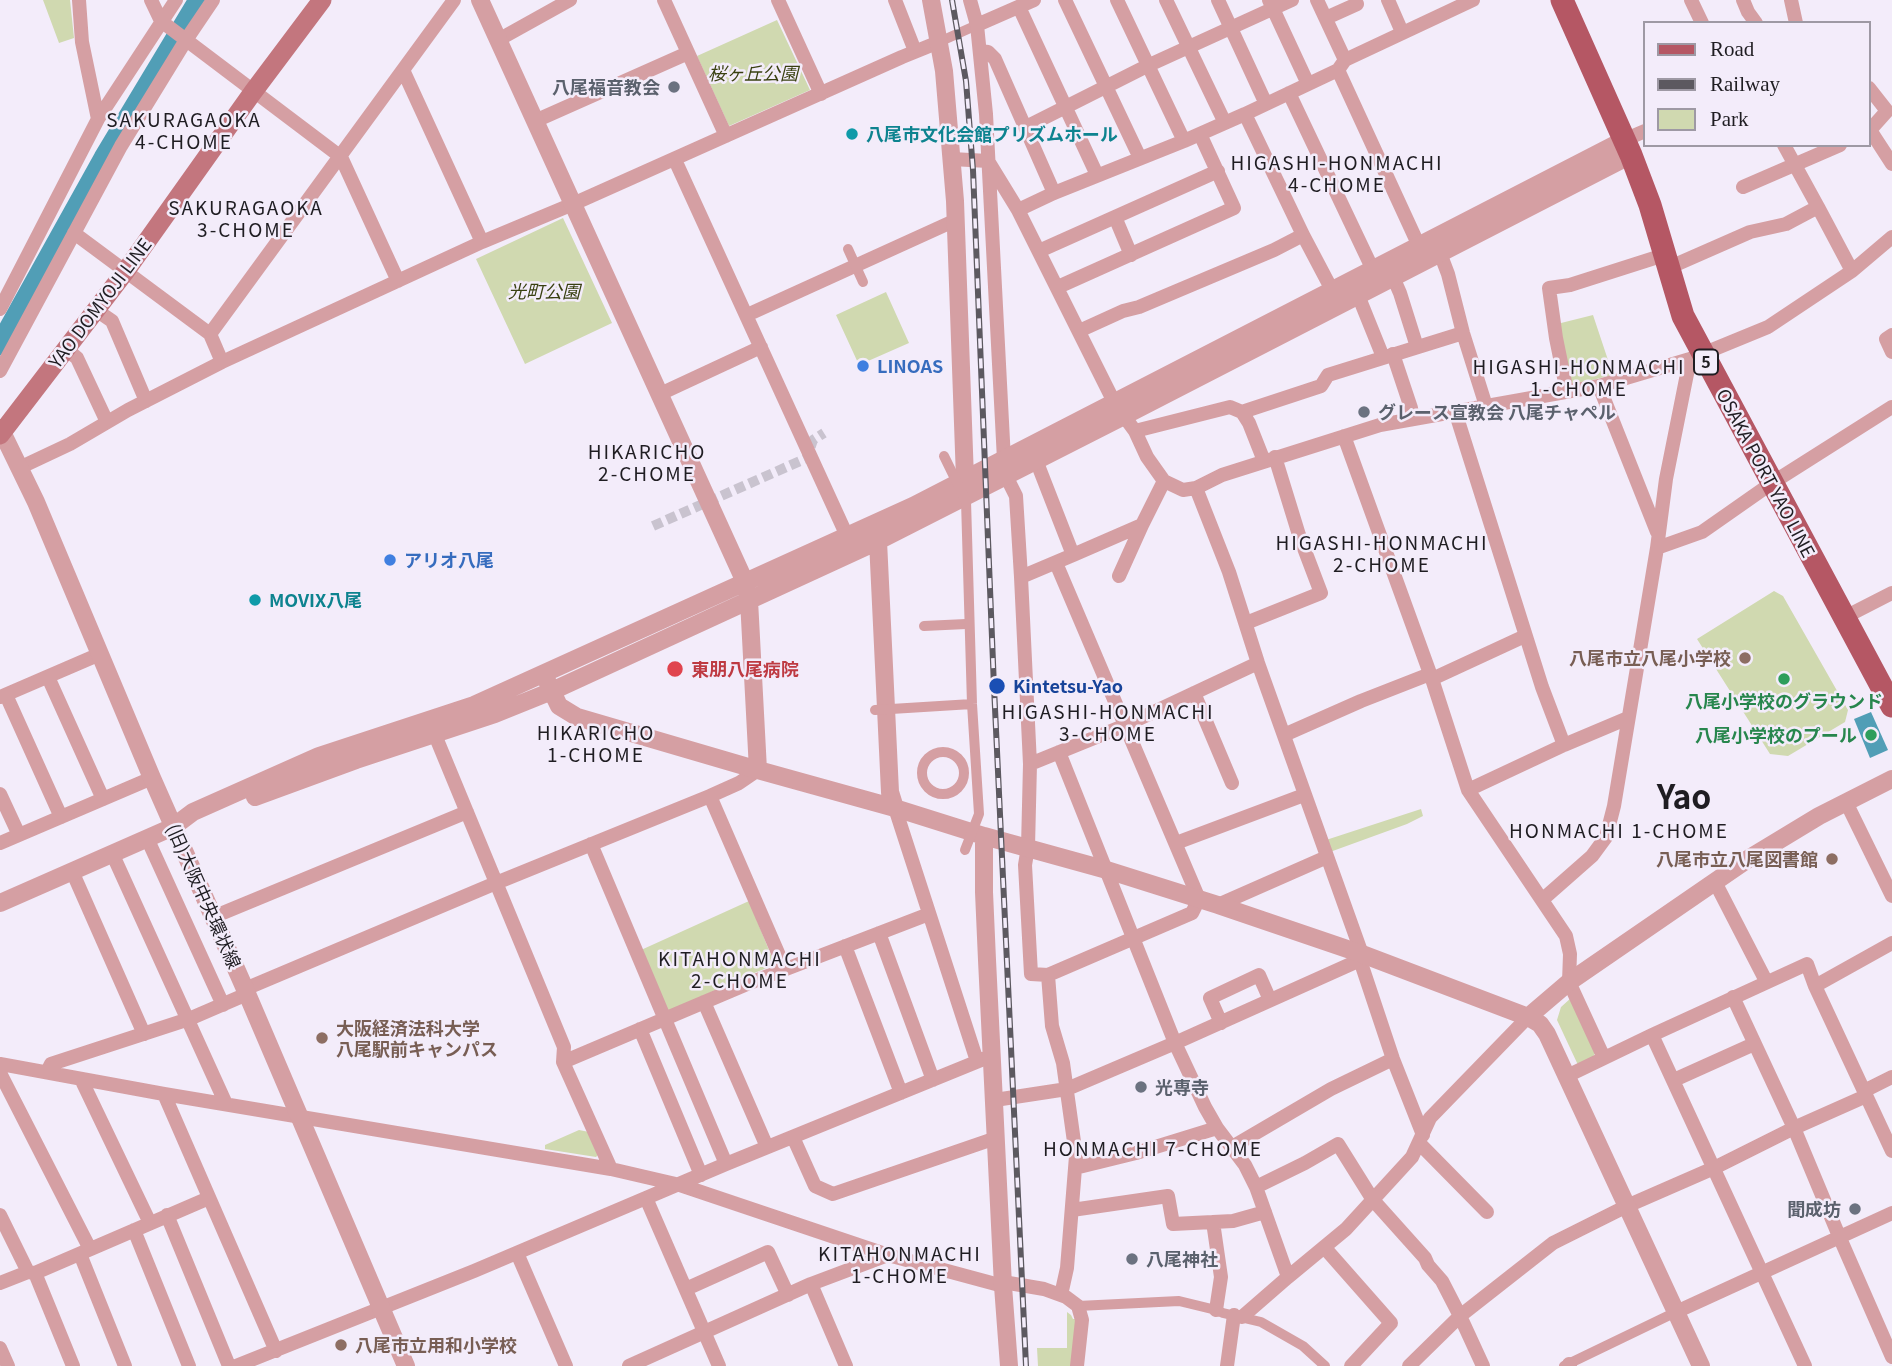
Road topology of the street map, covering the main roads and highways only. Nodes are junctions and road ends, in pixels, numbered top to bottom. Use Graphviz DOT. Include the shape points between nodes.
graph roads {
  1 [pos="322,0"];
  2 [pos="1562,0"];
  3 [pos="1634,142"];
  4 [pos="1,432"];
  5 [pos="1892,706"];
  1 -- 4 [label="main road, YAO DOMYOJI LINE" via="125,272"];
  2 -- 3 [label="main road, OSAKA PORT YAO LINE / 5"];
  3 -- 5 [label="main road, OSAKA PORT YAO LINE / 5" via="1696,356 1772,483"];
}
